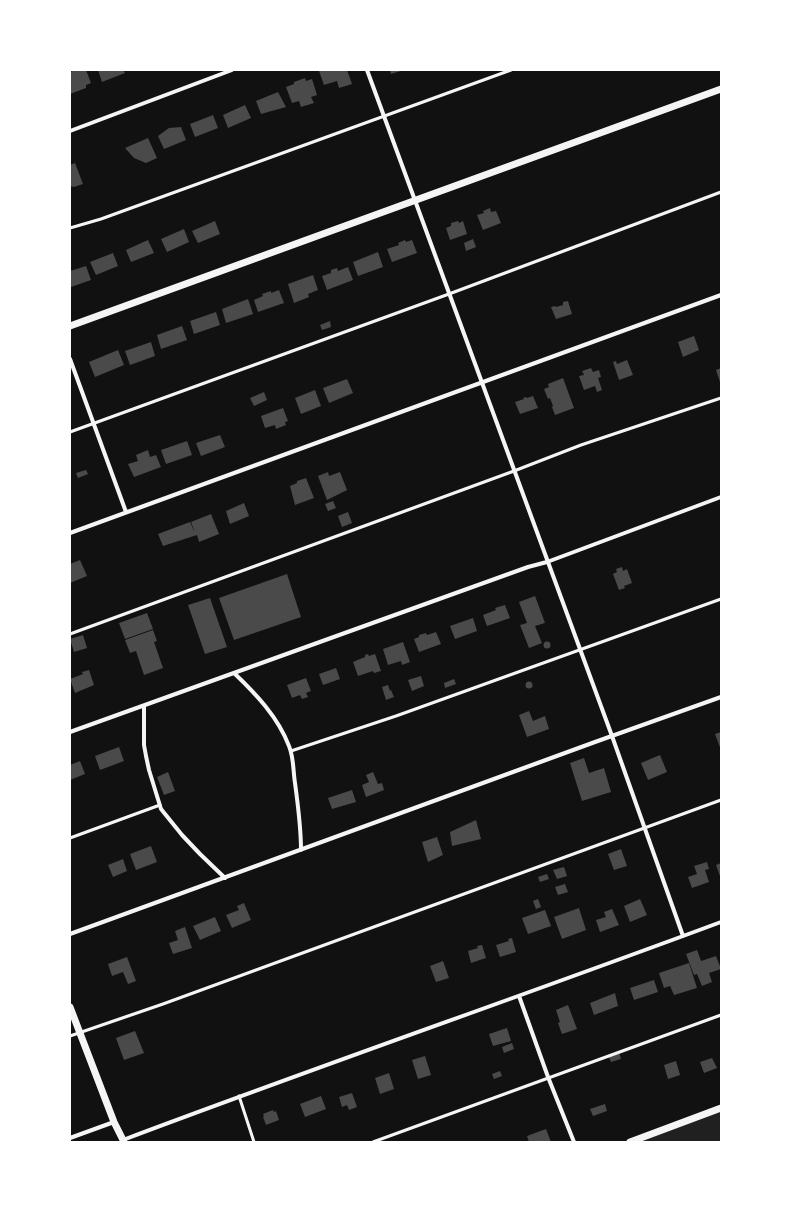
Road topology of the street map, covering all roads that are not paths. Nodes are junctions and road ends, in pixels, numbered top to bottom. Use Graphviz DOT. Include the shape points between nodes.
graph roads {
  1 [pos="232,70"];
  2 [pos="367,70"];
  3 [pos="511,70"];
  4 [pos="721,89"];
  5 [pos="384,117"];
  6 [pos="70,131"];
  7 [pos="721,192"];
  8 [pos="414,201"];
  9 [pos="70,228"];
  10 [pos="449,294"];
  11 [pos="721,295"];
  12 [pos="70,326"];
  13 [pos="70,359"];
  14 [pos="482,382"];
  15 [pos="721,398"];
  16 [pos="94,423"];
  17 [pos="70,432"];
  18 [pos="514,471"];
  19 [pos="721,497"];
  20 [pos="126,512"];
  21 [pos="70,533"];
  22 [pos="547,562"];
  23 [pos="721,599"];
  24 [pos="70,634"];
  25 [pos="580,649"];
  26 [pos="234,673"];
  27 [pos="721,697"];
  28 [pos="144,706"];
  29 [pos="70,732"];
  30 [pos="612,736"];
  31 [pos="291,751"];
  32 [pos="721,800"];
  33 [pos="160,805"];
  34 [pos="645,828"];
  35 [pos="70,838"];
  36 [pos="301,850"];
  37 [pos="226,878"];
  38 [pos="721,922"];
  39 [pos="70,934"];
  40 [pos="683,936"];
  41 [pos="519,996"];
  42 [pos="70,1007"];
  43 [pos="721,1015"];
  44 [pos="80,1032"];
  45 [pos="70,1036"];
  46 [pos="548,1077"];
  47 [pos="239,1096"];
  48 [pos="721,1108"];
  49 [pos="114,1122"];
  50 [pos="70,1138"];
  51 [pos="124,1141"];
  52 [pos="254,1142"];
  53 [pos="373,1142"];
  54 [pos="574,1142"];
  55 [pos="630,1142"];
  1 -- 6 [label="street"];
  2 -- 5 [label="street"];
  3 -- 5 [label="lane"];
  4 -- 8 [label="street"];
  5 -- 8 [label="street"];
  5 -- 9 [label="lane"];
  7 -- 10 [label="lane"];
  8 -- 10 [label="street"];
  8 -- 12 [label="street"];
  10 -- 14 [label="street"];
  10 -- 16 [label="lane"];
  11 -- 14 [label="street"];
  13 -- 16 [label="street"];
  14 -- 18 [label="street"];
  14 -- 20 [label="street"];
  15 -- 18 [label="lane"];
  16 -- 17 [label="lane"];
  16 -- 20 [label="street"];
  18 -- 22 [label="street"];
  18 -- 24 [label="lane"];
  19 -- 22 [label="street"];
  20 -- 21 [label="street"];
  22 -- 25 [label="street"];
  22 -- 26 [label="street"];
  23 -- 25 [label="lane"];
  25 -- 30 [label="street"];
  25 -- 31 [label="lane"];
  26 -- 28 [label="street"];
  26 -- 31 [label="street" via="272,714"];
  27 -- 30 [label="street"];
  28 -- 29 [label="street"];
  28 -- 33 [label="street" via="144,745"];
  30 -- 34 [label="street"];
  30 -- 36 [label="street"];
  31 -- 36 [label="street" via="301,830"];
  32 -- 34 [label="lane"];
  33 -- 35 [label="lane"];
  33 -- 37 [label="street" via="182,835"];
  34 -- 40 [label="street"];
  34 -- 44 [label="lane"];
  36 -- 37 [label="street"];
  37 -- 39 [label="street"];
  38 -- 40 [label="street"];
  40 -- 41 [label="street"];
  41 -- 46 [label="street"];
  41 -- 47 [label="street"];
  42 -- 44 [label="street"];
  43 -- 46 [label="lane"];
  44 -- 45 [label="lane"];
  44 -- 49 [label="street"];
  46 -- 53 [label="lane"];
  46 -- 54 [label="street"];
  47 -- 51 [label="street"];
  47 -- 52 [label="lane"];
  48 -- 55 [label="street"];
  49 -- 50 [label="street"];
  49 -- 51 [label="street"];
}
